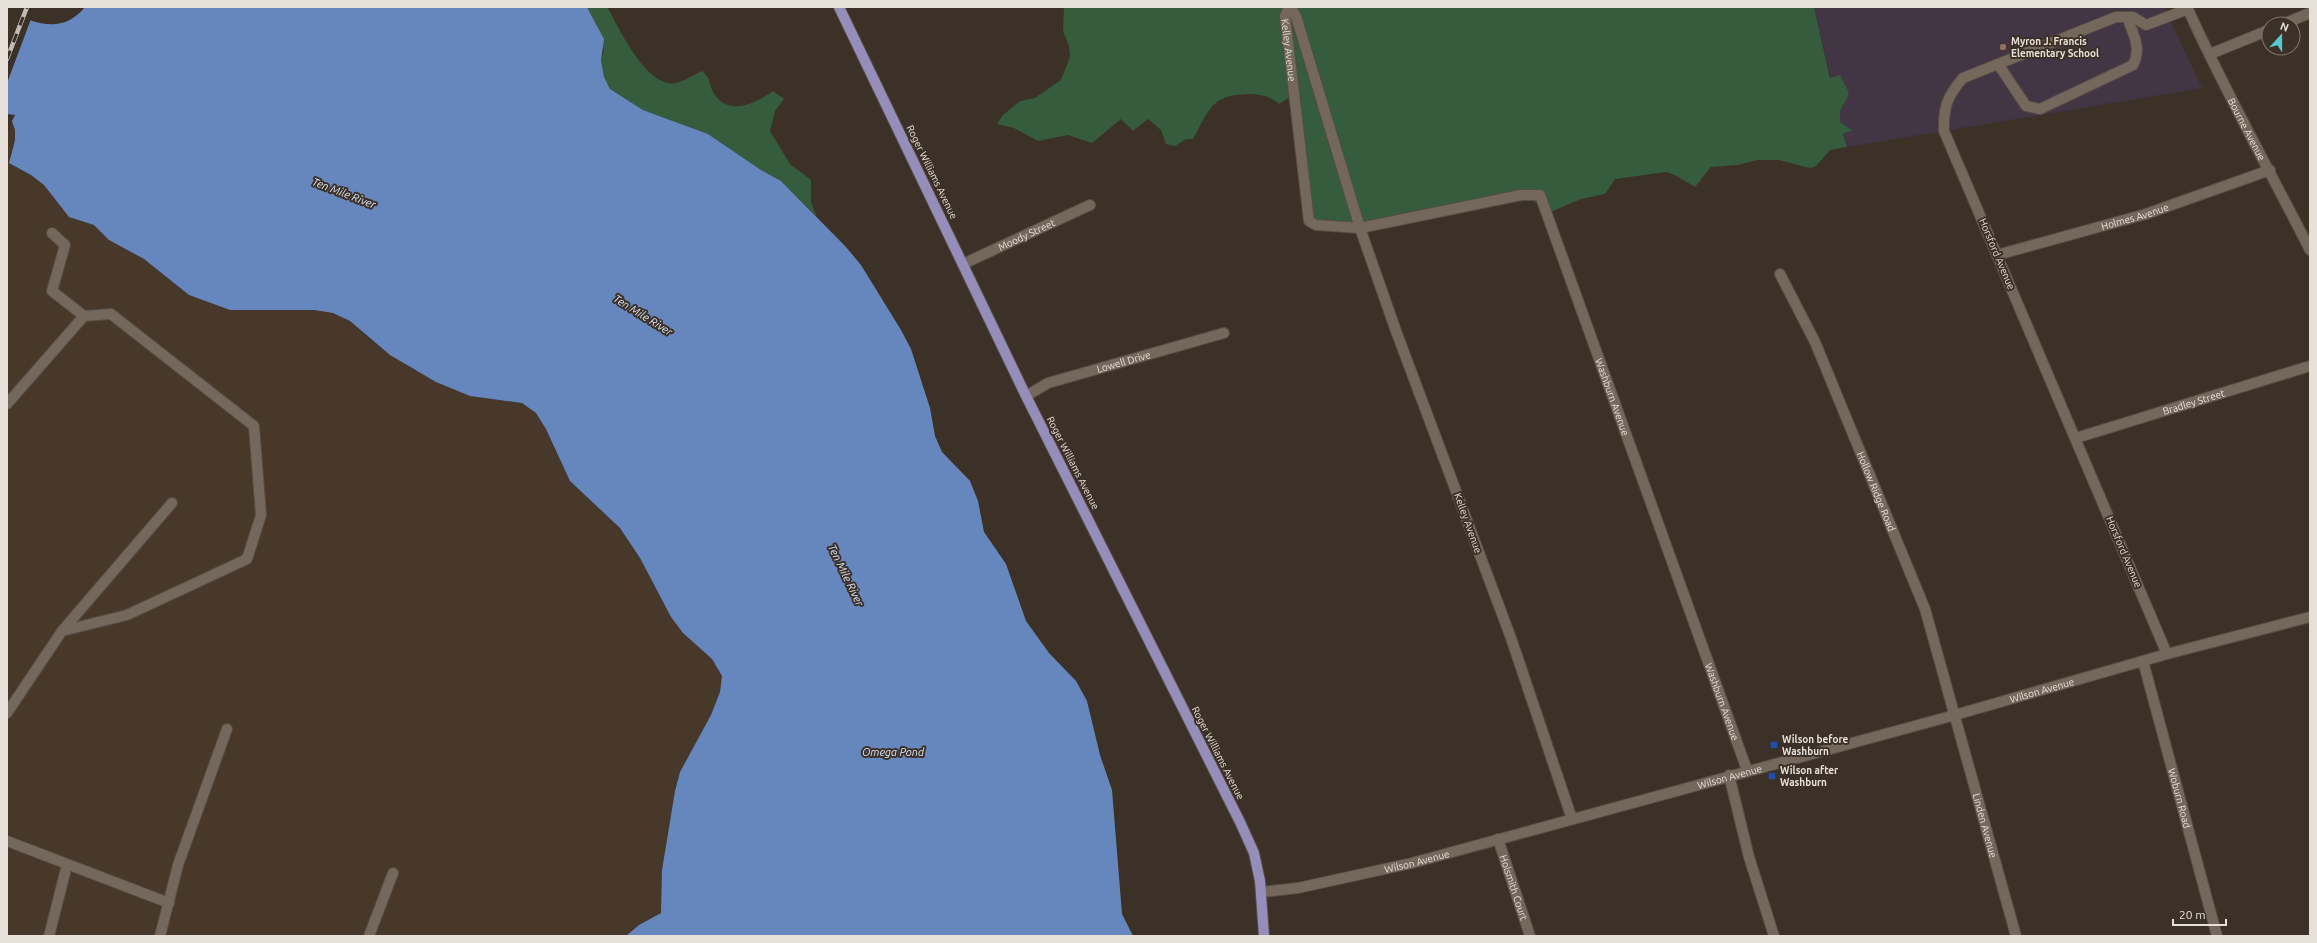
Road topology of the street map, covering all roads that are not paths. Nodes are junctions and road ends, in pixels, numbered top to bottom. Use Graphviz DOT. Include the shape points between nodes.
graph roads {
  1 [pos="839,7"];
  2 [pos="2188,8"];
  3 [pos="2127,17"];
  4 [pos="2261,33"];
  5 [pos="2210,54"];
  6 [pos="1998,64"];
  7 [pos="2270,170"];
  8 [pos="1090,205"];
  9 [pos="1360,228"];
  10 [pos="52,232"];
  11 [pos="2310,250"];
  12 [pos="1997,255"];
  13 [pos="963,264"];
  14 [pos="1780,274"];
  15 [pos="84,316"];
  16 [pos="1224,333"];
  17 [pos="2310,366"];
  18 [pos="1026,396"];
  19 [pos="7,404"];
  20 [pos="2076,438"];
  21 [pos="172,503"];
  22 [pos="2310,617"];
  23 [pos="62,632"];
  24 [pos="2167,654"];
  25 [pos="2143,661"];
  26 [pos="7,713"];
  27 [pos="1955,715"];
  28 [pos="227,730"];
  29 [pos="1746,770"];
  30 [pos="1729,775"];
  31 [pos="1572,819"];
  32 [pos="1498,839"];
  33 [pos="7,842"];
  34 [pos="67,865"];
  35 [pos="393,873"];
  36 [pos="1262,892"];
  37 [pos="169,903"];
  38 [pos="49,936"];
  39 [pos="160,936"];
  40 [pos="369,936"];
  41 [pos="1264,936"];
  42 [pos="1530,936"];
  43 [pos="1774,936"];
  44 [pos="2016,936"];
  45 [pos="2216,936"];
  1 -- 13 [label="main road, Roger Williams Avenue"];
  2 -- 3 [label="street" via="2146,25 2133,17"];
  2 -- 5 [label="street, Bourne Avenue"];
  3 -- 6 [label="street, Horsford Avenue" via="2116,17"];
  3 -- 6 [label="street" via="2138,48 2133,65 2040,109 2026,106"];
  4 -- 5 [label="street"];
  5 -- 7 [label="street, Bourne Avenue" via="2234,106"];
  6 -- 12 [label="street, Horsford Avenue" via="1963,78 1950,92 1943,118 1944,131"];
  7 -- 11 [label="street, Bourne Avenue"];
  7 -- 12 [label="street, Holmes Avenue" via="2146,214"];
  8 -- 13 [label="street, Moody Street"];
  9 -- 9 [label="street, Kelley Avenue" via="1316,225 1309,221 1285,16 1287,11 1293,11 1296,16"];
  9 -- 29 [label="street, Washburn Avenue" via="1521,195 1540,195"];
  9 -- 31 [label="street, Kelley Avenue" via="1511,638"];
  10 -- 15 [label="street" via="65,245 52,291"];
  12 -- 20 [label="street, Horsford Avenue"];
  13 -- 18 [label="main road, Roger Williams Avenue"];
  14 -- 27 [label="street, Hollow Ridge Road" via="1815,342 1905,558 1925,609"];
  15 -- 19 [label="street"];
  15 -- 23 [label="street" via="111,314 254,426 261,515 247,559 126,615"];
  16 -- 18 [label="street, Lowell Drive" via="1048,383"];
  17 -- 20 [label="street, Bradley Street"];
  18 -- 36 [label="main road, Roger Williams Avenue" via="1240,822 1254,853"];
  20 -- 24 [label="street, Horsford Avenue"];
  21 -- 23 [label="street"];
  22 -- 24 [label="street, Wilson Avenue"];
  23 -- 26 [label="street"];
  24 -- 25 [label="street, Wilson Avenue"];
  25 -- 27 [label="street, Wilson Avenue"];
  25 -- 45 [label="street, Woburn Road"];
  27 -- 29 [label="street, Wilson Avenue"];
  27 -- 44 [label="street, Linden Avenue"];
  28 -- 37 [label="street" via="178,865"];
  29 -- 30 [label="street, Wilson Avenue"];
  30 -- 31 [label="street, Wilson Avenue"];
  30 -- 43 [label="street" via="1749,857"];
  31 -- 32 [label="street, Wilson Avenue"];
  32 -- 36 [label="street, Wilson Avenue" via="1298,888"];
  32 -- 42 [label="street, Holsmith Court"];
  33 -- 34 [label="street"];
  34 -- 37 [label="street"];
  34 -- 38 [label="street"];
  35 -- 40 [label="street"];
  36 -- 41 [label="main road, Roger Williams Avenue"];
  37 -- 39 [label="street"];
}
